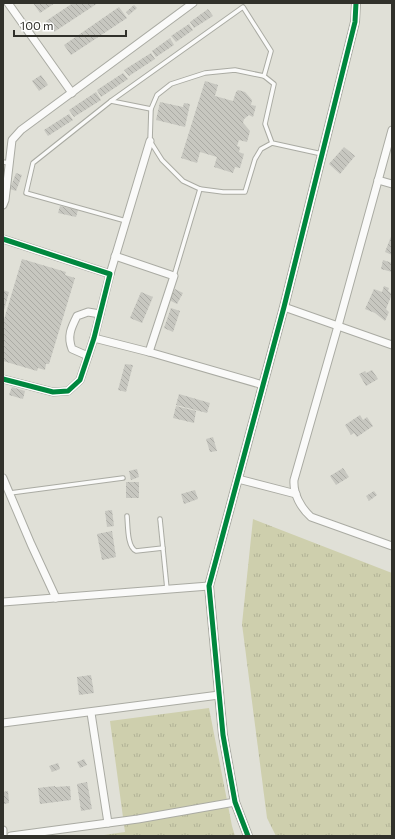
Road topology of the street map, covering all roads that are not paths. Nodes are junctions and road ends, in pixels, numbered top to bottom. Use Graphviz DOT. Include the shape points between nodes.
graph roads {
  1 [pos="8,3"];
  2 [pos="193,3"];
  3 [pos="356,3"];
  4 [pos="264,76"];
  5 [pos="72,93"];
  6 [pos="111,101"];
  7 [pos="151,109"];
  8 [pos="392,130"];
  9 [pos="150,141"];
  10 [pos="272,143"];
  11 [pos="322,154"];
  12 [pos="6,162"];
  13 [pos="378,180"];
  14 [pos="392,184"];
  15 [pos="200,189"];
  16 [pos="3,205"];
  17 [pos="126,221"];
  18 [pos="3,241"];
  19 [pos="115,256"];
  20 [pos="110,274"];
  21 [pos="174,276"];
  22 [pos="284,307"];
  23 [pos="100,314"];
  24 [pos="338,326"];
  25 [pos="94,338"];
  26 [pos="392,345"];
  27 [pos="149,352"];
  28 [pos="88,356"];
  29 [pos="3,379"];
  30 [pos="263,384"];
  31 [pos="3,478"];
  32 [pos="123,478"];
  33 [pos="238,480"];
  34 [pos="10,493"];
  35 [pos="296,494"];
  36 [pos="127,516"];
  37 [pos="160,519"];
  38 [pos="392,546"];
  39 [pos="163,548"];
  40 [pos="209,586"];
  41 [pos="166,589"];
  42 [pos="56,598"];
  43 [pos="3,602"];
  44 [pos="219,695"];
  45 [pos="92,712"];
  46 [pos="3,723"];
  47 [pos="235,802"];
  48 [pos="108,823"];
  49 [pos="3,830"];
  50 [pos="3,836"];
  51 [pos="11,836"];
  52 [pos="248,836"];
  1 -- 5 [label="street"];
  2 -- 5 [label="street"];
  3 -- 11 [label="street" via="355,22"];
  4 -- 6 [label="lane" via="271,51 243,7"];
  4 -- 7 [label="lane" via="235,70 205,73 171,84 157,96"];
  4 -- 10 [label="lane" via="274,84 265,124"];
  5 -- 12 [label="street" via="21,130 12,140"];
  6 -- 7 [label="lane"];
  6 -- 17 [label="lane" via="33,163 26,193"];
  7 -- 9 [label="lane"];
  8 -- 13 [label="street"];
  9 -- 15 [label="lane" via="162,160 183,181"];
  9 -- 17 [label="street"];
  10 -- 11 [label="lane"];
  10 -- 15 [label="lane" via="261,149 255,159 245,192"];
  11 -- 22 [label="street"];
  12 -- 16 [label="street"];
  13 -- 14 [label="street"];
  13 -- 24 [label="street"];
  15 -- 21 [label="lane"];
  17 -- 19 [label="street"];
  18 -- 20 [label="street"];
  19 -- 20 [label="street"];
  19 -- 21 [label="street"];
  20 -- 23 [label="street"];
  21 -- 27 [label="street"];
  22 -- 24 [label="street"];
  22 -- 30 [label="street"];
  23 -- 25 [label="street"];
  23 -- 28 [label="street" via="88,312 77,316 68,340 72,349"];
  24 -- 26 [label="street"];
  24 -- 35 [label="street" via="294,480"];
  25 -- 27 [label="street"];
  25 -- 28 [label="street"];
  27 -- 30 [label="street"];
  28 -- 29 [label="street" via="80,380 68,391 53,392"];
  30 -- 33 [label="street"];
  31 -- 34 [label="street"];
  32 -- 34 [label="lane"];
  33 -- 35 [label="street"];
  33 -- 40 [label="street"];
  34 -- 42 [label="street"];
  35 -- 38 [label="street" via="304,510 311,517"];
  36 -- 39 [label="lane" via="130,545 133,550"];
  37 -- 39 [label="lane"];
  39 -- 41 [label="lane"];
  40 -- 41 [label="street"];
  40 -- 44 [label="street"];
  41 -- 42 [label="street"];
  42 -- 43 [label="street"];
  44 -- 45 [label="street"];
  44 -- 47 [label="street"];
  45 -- 46 [label="street"];
  45 -- 48 [label="street"];
  47 -- 48 [label="street"];
  47 -- 52 [label="street"];
  48 -- 51 [label="street"];
  49 -- 50 [label="street"];
}
